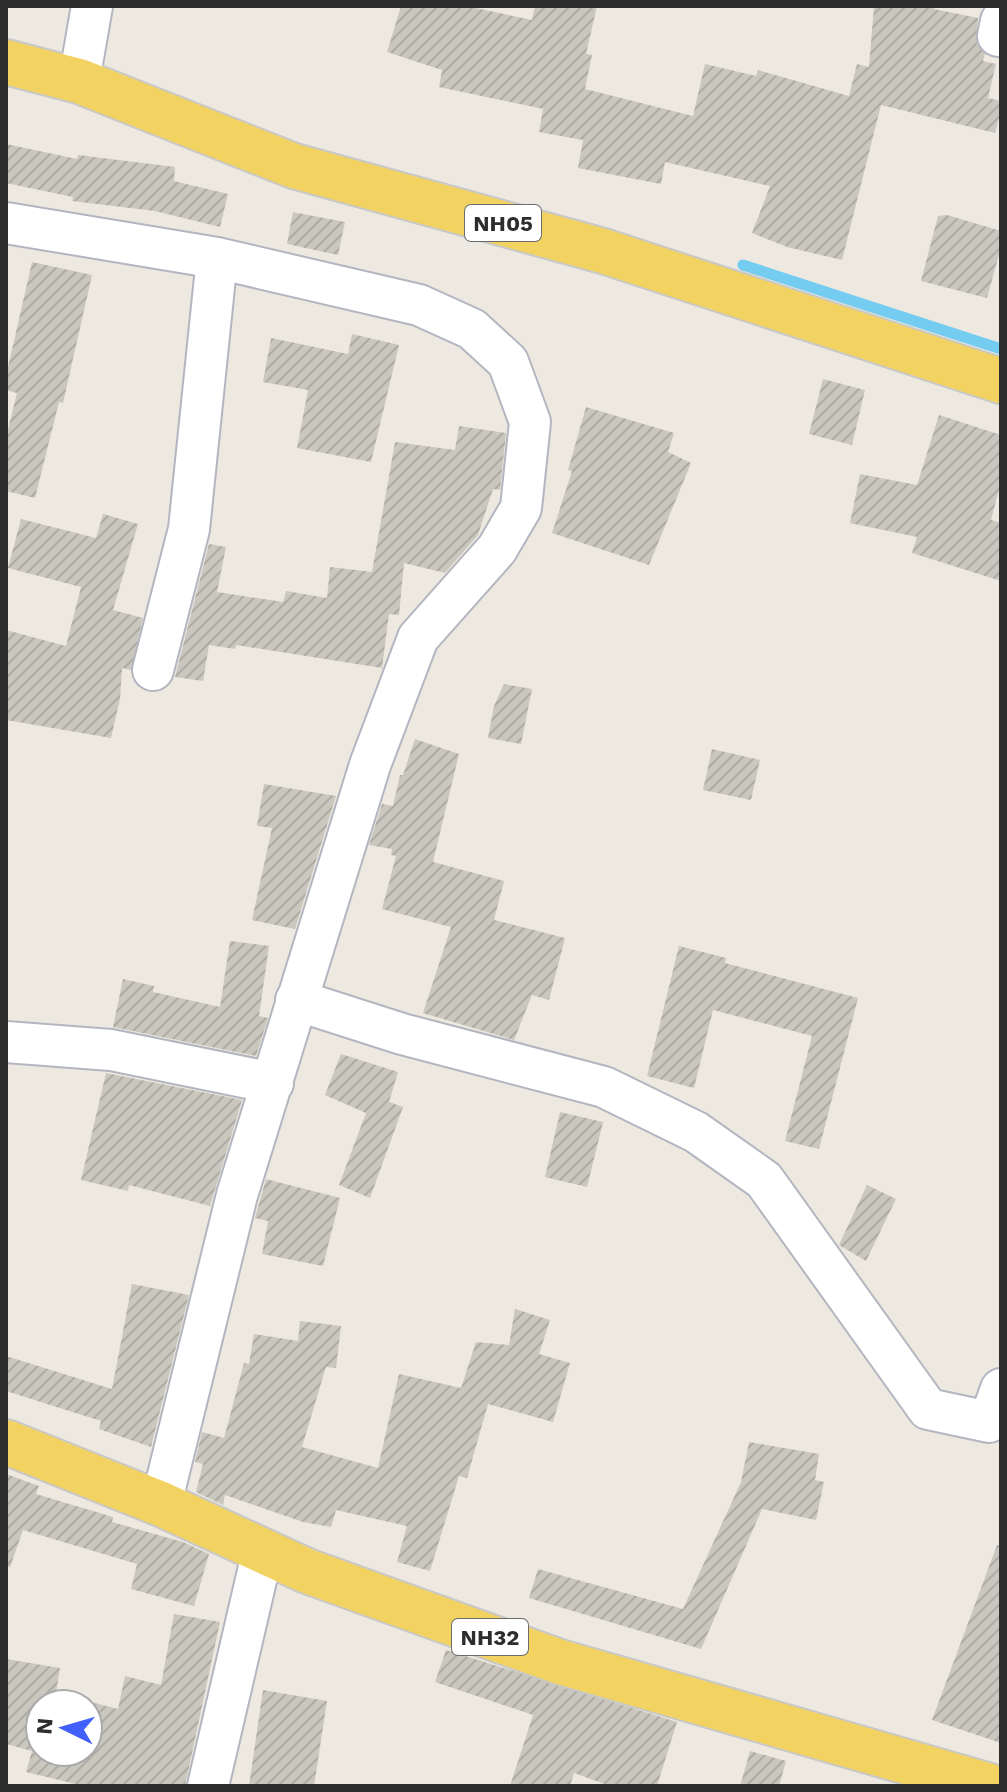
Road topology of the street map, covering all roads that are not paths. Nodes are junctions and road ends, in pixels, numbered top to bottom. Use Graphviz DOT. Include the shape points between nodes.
graph roads {
  1 [pos="92,6"];
  2 [pos="6,62"];
  3 [pos="79,81"];
  4 [pos="6,223"];
  5 [pos="217,258"];
  6 [pos="1001,381"];
  7 [pos="153,670"];
  8 [pos="296,1000"];
  9 [pos="6,1042"];
  10 [pos="273,1083"];
  11 [pos="1001,1389"];
  12 [pos="6,1442"];
  13 [pos="161,1504"];
  14 [pos="263,1550"];
  15 [pos="919,1776"];
  16 [pos="208,1786"];
  17 [pos="990,1786"];
  1 -- 3 [label="street"];
  2 -- 3 [label="main road, NH05"];
  3 -- 6 [label="main road, NH05" via="294,166 603,251"];
  4 -- 5 [label="street"];
  5 -- 7 [label="street" via="189,529"];
  5 -- 8 [label="street" via="419,305 472,329 508,362 530,422 521,508 497,549 418,638 370,765"];
  8 -- 10 [label="street"];
  8 -- 11 [label="street" via="604,1087 696,1132 764,1180 928,1409 989,1422"];
  9 -- 10 [label="street" via="111,1050"];
  10 -- 13 [label="street" via="237,1195"];
  12 -- 13 [label="main road, NH32"];
  13 -- 14 [label="main road, NH32"];
  14 -- 15 [label="main road, NH32" via="307,1571 560,1662"];
  14 -- 16 [label="street"];
  15 -- 17 [label="main road, NH32"];
}
